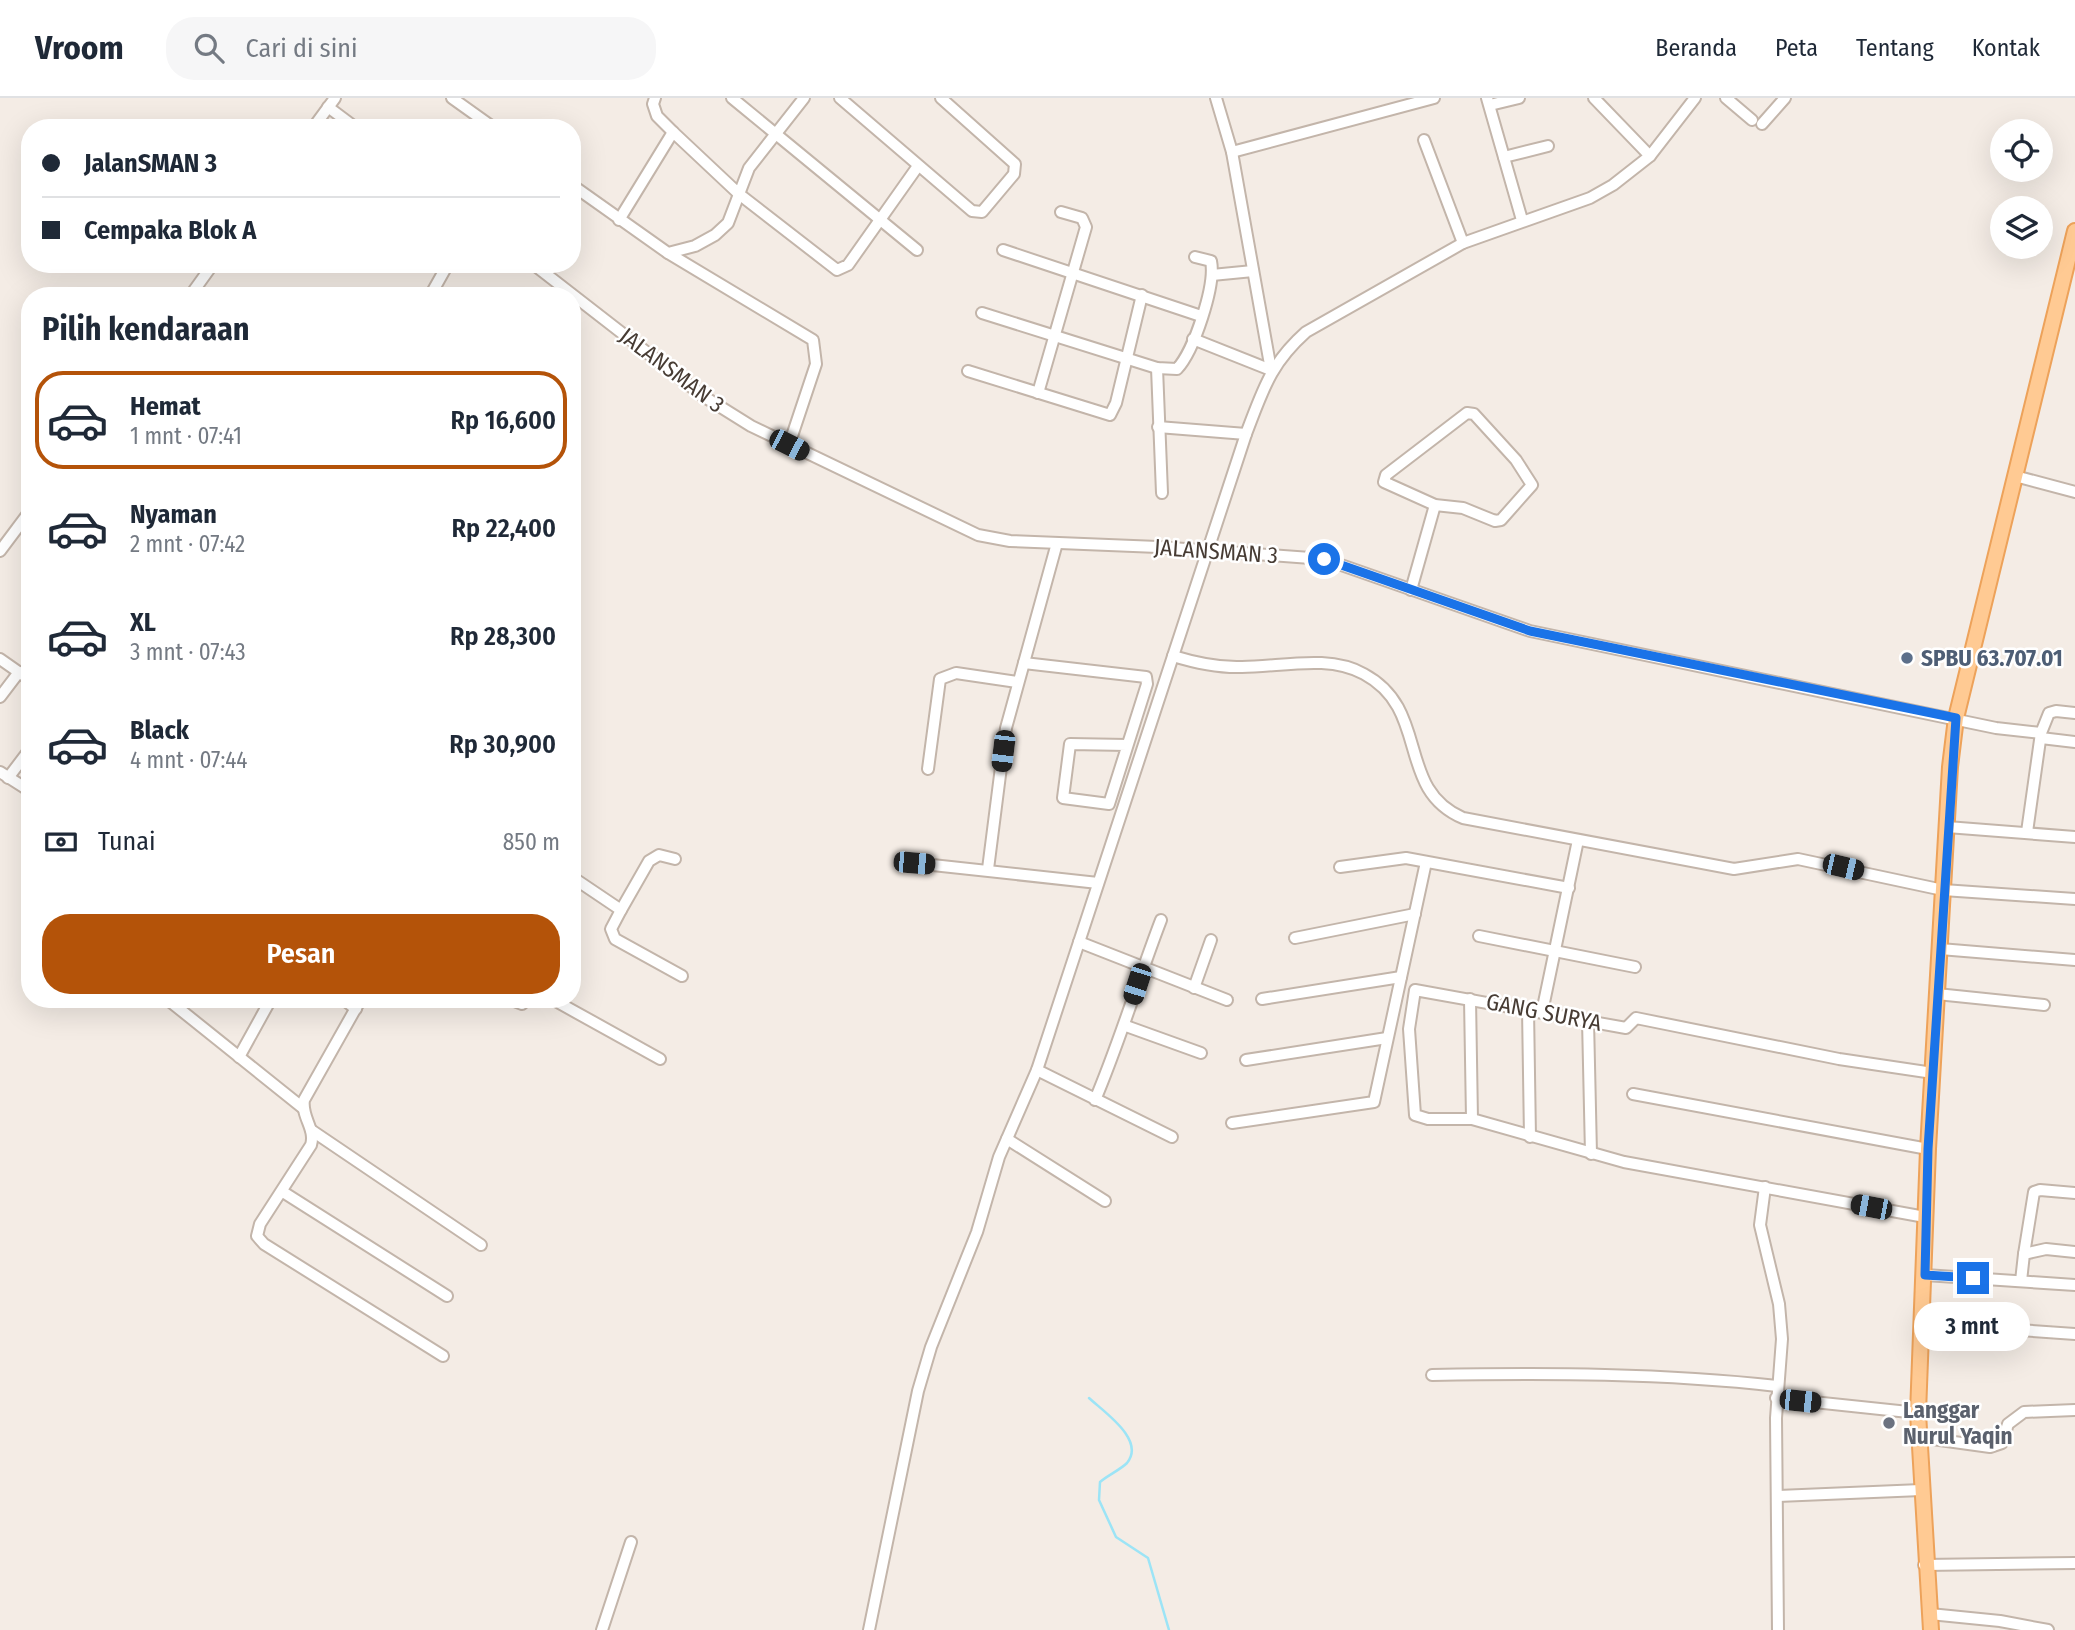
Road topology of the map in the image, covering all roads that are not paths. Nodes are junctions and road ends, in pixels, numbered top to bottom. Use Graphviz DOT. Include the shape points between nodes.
graph roads {
  1 [pos="452,98"];
  2 [pos="655,98"];
  3 [pos="732,98"];
  4 [pos="804,98"];
  5 [pos="840,98"];
  6 [pos="941,98"];
  7 [pos="1216,98"];
  8 [pos="1434,98"];
  9 [pos="1519,98"];
  10 [pos="1594,98"];
  11 [pos="1726,98"];
  12 [pos="1785,98"];
  13 [pos="1690,100"];
  14 [pos="1489,102"];
  15 [pos="332,103"];
  16 [pos="320,119"];
  17 [pos="347,119"];
  18 [pos="481,119"];
  19 [pos="673,132"];
  20 [pos="777,133"];
  21 [pos="1424,140"];
  22 [pos="1548,146"];
  23 [pos="1232,152"];
  24 [pos="1650,156"];
  25 [pos="1504,157"];
  26 [pos="918,166"];
  27 [pos="581,192"];
  28 [pos="739,194"];
  29 [pos="1061,212"];
  30 [pos="880,218"];
  31 [pos="619,220"];
  32 [pos="1522,220"];
  33 [pos="2075,231"];
  34 [pos="1463,243"];
  35 [pos="917,250"];
  36 [pos="1003,250"];
  37 [pos="668,253"];
  38 [pos="1195,257"];
  39 [pos="1253,271"];
  40 [pos="545,273"];
  41 [pos="1073,273"];
  42 [pos="1212,275"];
  43 [pos="2069,281"];
  44 [pos="563,287"];
  45 [pos="1142,295"];
  46 [pos="581,301"];
  47 [pos="982,313"];
  48 [pos="1201,316"];
  49 [pos="1056,336"];
  50 [pos="1193,340"];
  51 [pos="1126,358"];
  52 [pos="1157,368"];
  53 [pos="1271,370"];
  54 [pos="968,371"];
  55 [pos="1038,393"];
  56 [pos="1158,427"];
  57 [pos="1246,434"];
  58 [pos="789,445"];
  59 [pos="2015,476"];
  60 [pos="2075,492"];
  61 [pos="1161,493"];
  62 [pos="1436,505"];
  63 [pos="21,523"];
  64 [pos="1057,543"];
  65 [pos="0,551"];
  66 [pos="1208,552"];
  67 [pos="1411,590"];
  68 [pos="1173,656"];
  69 [pos="0,659"];
  70 [pos="1024,663"];
  71 [pos="19,672"];
  72 [pos="1017,682"];
  73 [pos="0,697"];
  74 [pos="2075,713"];
  75 [pos="1956,718"];
  76 [pos="2041,735"];
  77 [pos="2075,742"];
  78 [pos="1127,745"];
  79 [pos="21,758"];
  80 [pos="928,769"];
  81 [pos="4,775"];
  82 [pos="21,785"];
  83 [pos="1947,827"];
  84 [pos="2027,832"];
  85 [pos="2075,837"];
  86 [pos="1578,840"];
  87 [pos="675,859"];
  88 [pos="1426,862"];
  89 [pos="914,863"];
  90 [pos="1340,867"];
  91 [pos="988,869"];
  92 [pos="581,883"];
  93 [pos="1098,883"];
  94 [pos="1569,888"];
  95 [pos="1943,890"];
  96 [pos="2075,899"];
  97 [pos="621,910"];
  98 [pos="1415,914"];
  99 [pos="1161,920"];
  100 [pos="1479,936"];
  101 [pos="1295,938"];
  102 [pos="1211,940"];
  103 [pos="1079,942"];
  104 [pos="1940,949"];
  105 [pos="1555,951"];
  106 [pos="2075,960"];
  107 [pos="1143,967"];
  108 [pos="1635,967"];
  109 [pos="682,976"];
  110 [pos="1400,982"];
  111 [pos="1194,988"];
  112 [pos="1415,990"];
  113 [pos="1937,994"];
  114 [pos="1262,999"];
  115 [pos="1470,999"];
  116 [pos="1227,1000"];
  117 [pos="2044,1005"];
  118 [pos="178,1008"];
  119 [pos="266,1008"];
  120 [pos="356,1008"];
  121 [pos="568,1008"];
  122 [pos="1528,1009"];
  123 [pos="1542,1012"];
  124 [pos="1588,1020"];
  125 [pos="1126,1026"];
  126 [pos="1387,1038"];
  127 [pos="1202,1053"];
  128 [pos="239,1057"];
  129 [pos="660,1059"];
  130 [pos="1246,1060"];
  131 [pos="1037,1070"];
  132 [pos="1933,1073"];
  133 [pos="1633,1094"];
  134 [pos="1095,1100"];
  135 [pos="303,1108"];
  136 [pos="1472,1119"];
  137 [pos="1232,1123"];
  138 [pos="311,1130"];
  139 [pos="1172,1137"];
  140 [pos="1530,1137"];
  141 [pos="1007,1139"];
  142 [pos="1928,1149"];
  143 [pos="1591,1154"];
  144 [pos="1765,1187"];
  145 [pos="283,1192"];
  146 [pos="2075,1193"];
  147 [pos="1105,1201"];
  148 [pos="1925,1217"];
  149 [pos="481,1245"];
  150 [pos="2075,1252"];
  151 [pos="2024,1254"];
  152 [pos="1925,1275"];
  153 [pos="2021,1281"];
  154 [pos="2075,1286"];
  155 [pos="447,1296"];
  156 [pos="1922,1323"];
  157 [pos="2075,1334"];
  158 [pos="443,1356"];
  159 [pos="1432,1375"];
  160 [pos="1777,1392"];
  161 [pos="2075,1410"];
  162 [pos="1918,1413"];
  163 [pos="1917,1437"];
  164 [pos="1921,1490"];
  165 [pos="1778,1496"];
  166 [pos="631,1542"];
  167 [pos="2075,1563"];
  168 [pos="1924,1565"];
  169 [pos="1930,1614"];
  170 [pos="602,1630"];
  171 [pos="869,1630"];
  172 [pos="1778,1630"];
  173 [pos="1931,1630"];
  174 [pos="2048,1630"];
  1 -- 18 [label="street"];
  2 -- 19 [label="street" via="657,116"];
  3 -- 20 [label="street"];
  4 -- 20 [label="street"];
  5 -- 26 [label="street"];
  6 -- 26 [label="street" via="1015,163 1014,174 987,209 977,213"];
  7 -- 23 [label="street"];
  8 -- 23 [label="street"];
  9 -- 14 [label="street"];
  10 -- 24 [label="street"];
  11 -- 12 [label="street" via="1757,122"];
  13 -- 24 [label="street"];
  14 -- 25 [label="street"];
  15 -- 16 [label="street"];
  15 -- 17 [label="street"];
  19 -- 28 [label="street"];
  19 -- 31 [label="street"];
  20 -- 28 [label="street" via="749,168"];
  20 -- 30 [label="street"];
  21 -- 34 [label="street"];
  22 -- 25 [label="street"];
  23 -- 39 [label="street"];
  24 -- 32 [label="street" via="1590,198"];
  25 -- 32 [label="street"];
  26 -- 30 [label="street"];
  27 -- 31 [label="street"];
  28 -- 30 [label="street" via="837,270 848,265"];
  28 -- 37 [label="street" via="728,223 715,235"];
  29 -- 41 [label="street" via="1086,222"];
  30 -- 35 [label="street"];
  31 -- 37 [label="street"];
  32 -- 34 [label="street"];
  33 -- 43 [label="main road"];
  34 -- 53 [label="street" via="1306,332"];
  36 -- 41 [label="street"];
  37 -- 58 [label="street" via="813,340 816,365"];
  38 -- 42 [label="street" via="1211,261"];
  39 -- 42 [label="street"];
  39 -- 53 [label="street"];
  40 -- 44 [label="street, JALANSMAN 3"];
  41 -- 45 [label="street"];
  41 -- 49 [label="street"];
  42 -- 48 [label="street"];
  43 -- 59 [label="main road"];
  45 -- 48 [label="street"];
  45 -- 51 [label="street"];
  46 -- 58 [label="street, JALANSMAN 3" via="703,396"];
  47 -- 49 [label="street"];
  48 -- 50 [label="street"];
  49 -- 51 [label="street"];
  49 -- 55 [label="street"];
  50 -- 52 [label="street" via="1177,369"];
  50 -- 53 [label="street"];
  51 -- 52 [label="street"];
  51 -- 55 [label="street" via="1110,415"];
  52 -- 56 [label="street"];
  53 -- 57 [label="street"];
  54 -- 55 [label="street"];
  56 -- 57 [label="street"];
  56 -- 61 [label="street"];
  57 -- 66 [label="street"];
  58 -- 64 [label="street, JALANSMAN 3" via="978,535"];
  59 -- 60 [label="street"];
  59 -- 75 [label="main road"];
  62 -- 62 [label="street" via="1501,520 1532,485 1474,414 1467,413 1384,479"];
  62 -- 67 [label="street"];
  63 -- 65 [label="street"];
  64 -- 66 [label="street, JALANSMAN 3"];
  64 -- 70 [label="street"];
  66 -- 67 [label="street, JALANSMAN 3" via="1324,559"];
  66 -- 68 [label="street"];
  67 -- 75 [label="street, JALANSMAN 3" via="1530,631"];
  68 -- 86 [label="street" via="1239,668 1319,663 1366,674 1392,695 1402,710 1422,780 1452,813 1476,822"];
  68 -- 93 [label="street"];
  69 -- 71 [label="street"];
  70 -- 72 [label="street"];
  70 -- 78 [label="street" via="1146,677"];
  71 -- 73 [label="street"];
  72 -- 80 [label="street" via="956,673 940,679"];
  72 -- 91 [label="street" via="1006,728"];
  74 -- 76 [label="street" via="2049,713"];
  75 -- 76 [label="street, JALANSMAN 3"];
  75 -- 83 [label="main road"];
  76 -- 77 [label="street, JALANSMAN 3"];
  76 -- 84 [label="street"];
  78 -- 78 [label="street" via="1109,804 1063,798 1070,744"];
  79 -- 81 [label="street"];
  81 -- 82 [label="street"];
  83 -- 84 [label="street"];
  83 -- 95 [label="main road"];
  84 -- 85 [label="street"];
  86 -- 94 [label="street"];
  86 -- 95 [label="street" via="1734,869 1787,860 1818,862"];
  87 -- 97 [label="street" via="659,855 649,861"];
  88 -- 90 [label="street" via="1406,858"];
  88 -- 94 [label="street"];
  88 -- 98 [label="street"];
  89 -- 91 [label="street"];
  91 -- 93 [label="street"];
  92 -- 97 [label="street"];
  93 -- 103 [label="street"];
  94 -- 105 [label="street"];
  95 -- 96 [label="street"];
  95 -- 104 [label="main road"];
  97 -- 109 [label="street" via="611,929 615,939"];
  98 -- 101 [label="street"];
  98 -- 110 [label="street"];
  99 -- 107 [label="street"];
  100 -- 105 [label="street"];
  102 -- 111 [label="street"];
  103 -- 107 [label="street"];
  103 -- 131 [label="street"];
  104 -- 106 [label="street"];
  104 -- 113 [label="main road"];
  105 -- 108 [label="street"];
  105 -- 123 [label="street"];
  107 -- 111 [label="street"];
  107 -- 125 [label="street"];
  110 -- 112 [label="street, GANG SURYA"];
  110 -- 114 [label="street"];
  110 -- 126 [label="street"];
  111 -- 116 [label="street"];
  112 -- 115 [label="street, GANG SURYA"];
  112 -- 136 [label="street" via="1409,1029 1413,1110 1417,1118"];
  113 -- 117 [label="street"];
  113 -- 132 [label="main road"];
  115 -- 122 [label="street, GANG SURYA"];
  115 -- 136 [label="street"];
  118 -- 128 [label="street"];
  119 -- 128 [label="street"];
  120 -- 135 [label="street"];
  121 -- 129 [label="street"];
  122 -- 123 [label="street, GANG SURYA"];
  122 -- 140 [label="street"];
  123 -- 124 [label="street, GANG SURYA"];
  124 -- 132 [label="street, GANG SURYA" via="1626,1028 1636,1018"];
  124 -- 143 [label="street"];
  125 -- 127 [label="street"];
  125 -- 134 [label="street"];
  126 -- 130 [label="street"];
  126 -- 137 [label="street" via="1374,1102"];
  128 -- 135 [label="street"];
  131 -- 134 [label="street"];
  131 -- 141 [label="street"];
  132 -- 142 [label="main road"];
  133 -- 142 [label="street"];
  134 -- 139 [label="street"];
  135 -- 138 [label="street"];
  136 -- 140 [label="street"];
  138 -- 145 [label="street" via="311,1145"];
  138 -- 149 [label="street"];
  140 -- 143 [label="street"];
  141 -- 147 [label="street"];
  141 -- 171 [label="street" via="978,1232 918,1391"];
  142 -- 148 [label="main road"];
  143 -- 144 [label="street"];
  144 -- 148 [label="street"];
  144 -- 160 [label="street" via="1760,1225 1781,1320"];
  145 -- 155 [label="street"];
  145 -- 158 [label="street" via="260,1224 259,1240"];
  146 -- 151 [label="street" via="2034,1192"];
  148 -- 152 [label="main road"];
  150 -- 151 [label="street" via="2046,1249"];
  151 -- 153 [label="street"];
  152 -- 153 [label="street"];
  152 -- 156 [label="main road"];
  153 -- 154 [label="street"];
  156 -- 157 [label="street"];
  156 -- 162 [label="main road"];
  159 -- 160 [label="street" via="1640,1376 1718,1380"];
  160 -- 162 [label="street"];
  160 -- 165 [label="street"];
  161 -- 163 [label="street" via="2024,1412 2008,1424 2002,1443 1990,1447"];
  162 -- 163 [label="main road"];
  163 -- 164 [label="main road"];
  164 -- 165 [label="street"];
  164 -- 168 [label="main road"];
  165 -- 172 [label="street"];
  166 -- 170 [label="street"];
  167 -- 168 [label="street"];
  168 -- 169 [label="main road"];
  169 -- 173 [label="main road"];
  169 -- 174 [label="street"];
}
